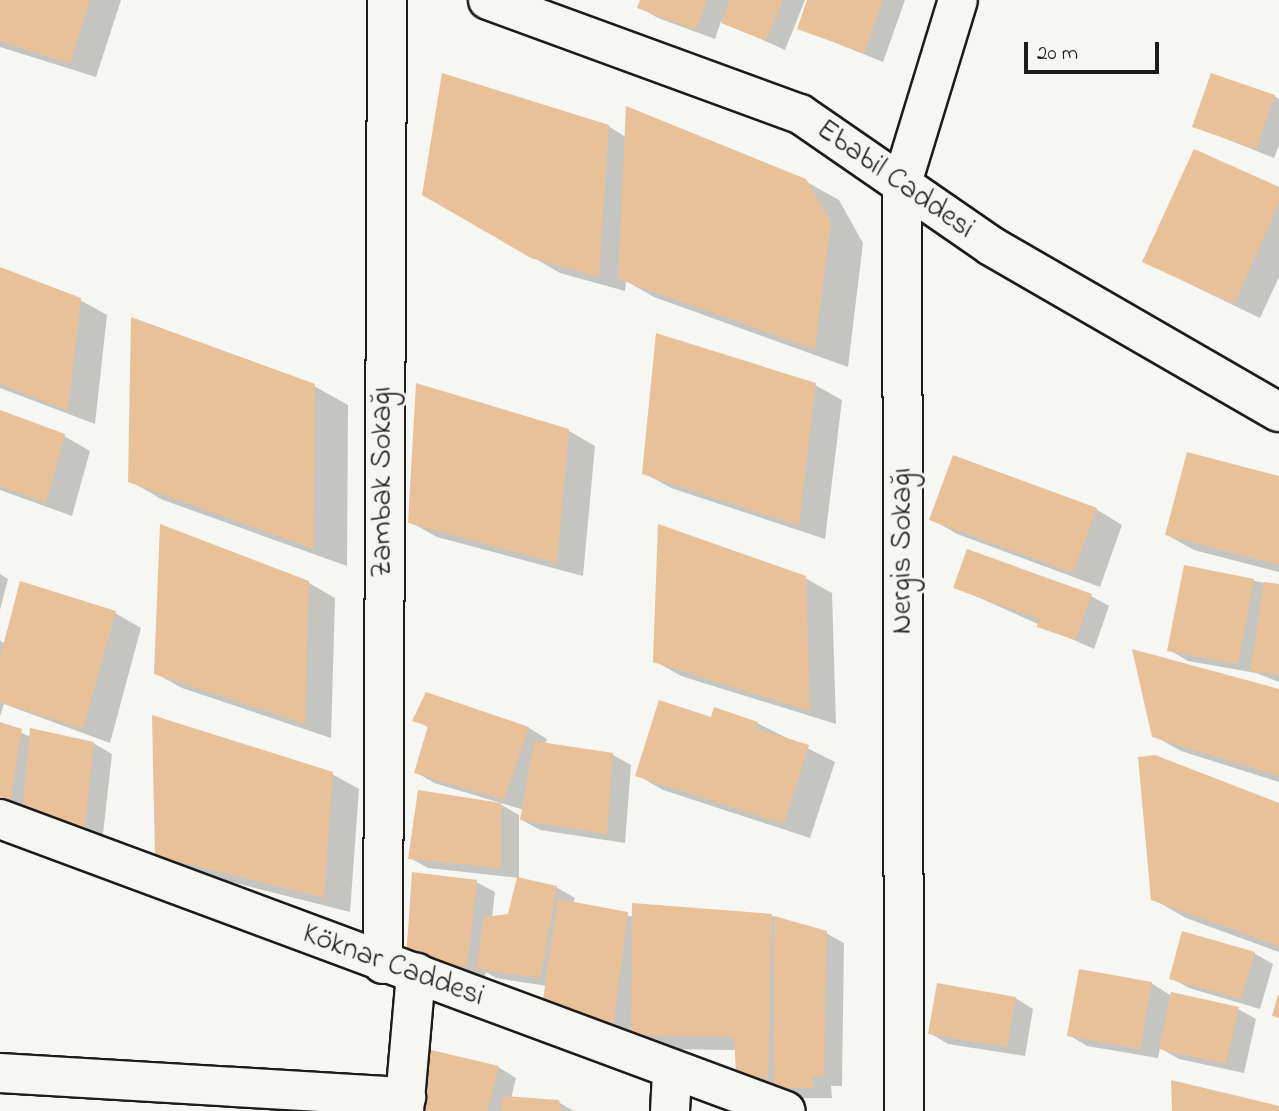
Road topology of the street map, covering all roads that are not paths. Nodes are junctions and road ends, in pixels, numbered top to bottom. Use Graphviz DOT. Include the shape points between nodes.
graph roads {
  1 [pos="387,0"];
  2 [pos="488,0"];
  3 [pos="958,0"];
  4 [pos="902,183"];
  5 [pos="1279,412"];
  6 [pos="0,819"];
  7 [pos="400,968"];
  8 [pos="672,1072"];
  9 [pos="0,1073"];
  10 [pos="405,1104"];
  11 [pos="670,1111"];
  12 [pos="786,1111"];
  13 [pos="904,1111"];
  1 -- 7 [label="street, Zambak Sokağı"];
  2 -- 4 [label="street, Ebabil Caddesi" via="800,114"];
  3 -- 4 [label="street, Nergis Sokağı"];
  4 -- 5 [label="street, Ebabil Caddesi" via="991,246"];
  4 -- 13 [label="street, Nergis Sokağı"];
  6 -- 7 [label="street, Köknar Caddesi"];
  7 -- 8 [label="street, Köknar Caddesi"];
  7 -- 10 [label="street, Zambak Sokağı"];
  8 -- 11 [label="street"];
  8 -- 12 [label="street, Köknar Caddesi"];
  9 -- 10 [label="street"];
}
